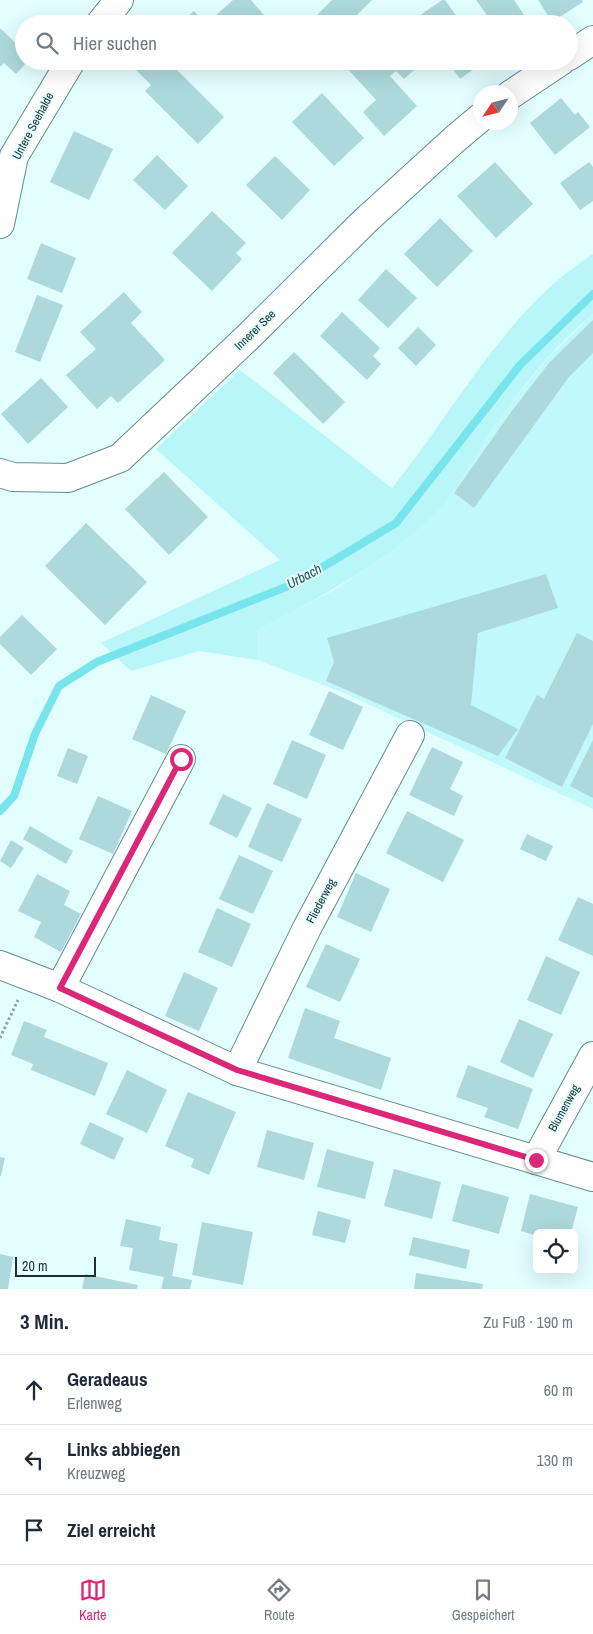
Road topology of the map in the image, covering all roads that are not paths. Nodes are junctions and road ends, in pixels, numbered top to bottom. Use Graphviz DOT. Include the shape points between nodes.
graph roads {
  1 [pos="118,0"];
  2 [pos="107,15"];
  3 [pos="593,40"];
  4 [pos="578,50"];
  5 [pos="65,70"];
  6 [pos="548,70"];
  7 [pos="518,90"];
  8 [pos="473,124"];
  9 [pos="7,152"];
  10 [pos="0,224"];
  11 [pos="0,473"];
  12 [pos="410,735"];
  13 [pos="181,759"];
  14 [pos="0,966"];
  15 [pos="60,988"];
  16 [pos="593,1056"];
  17 [pos="237,1070"];
  18 [pos="536,1160"];
  19 [pos="593,1177"];
  1 -- 2 [label="street"];
  3 -- 4 [label="street"];
  5 -- 9 [label="street, Untere Seehalde"];
  6 -- 7 [label="street"];
  8 -- 11 [label="street, Innerer See" via="364,222 248,338 120,458 68,478 13,477"];
  9 -- 10 [label="street, Untere Seehalde"];
  12 -- 17 [label="street, Fliederweg" via="307,928"];
  13 -- 15 [label="street"];
  14 -- 15 [label="street"];
  15 -- 17 [label="street"];
  16 -- 18 [label="street, Blumenweg"];
  17 -- 18 [label="street"];
  18 -- 19 [label="street"];
}
